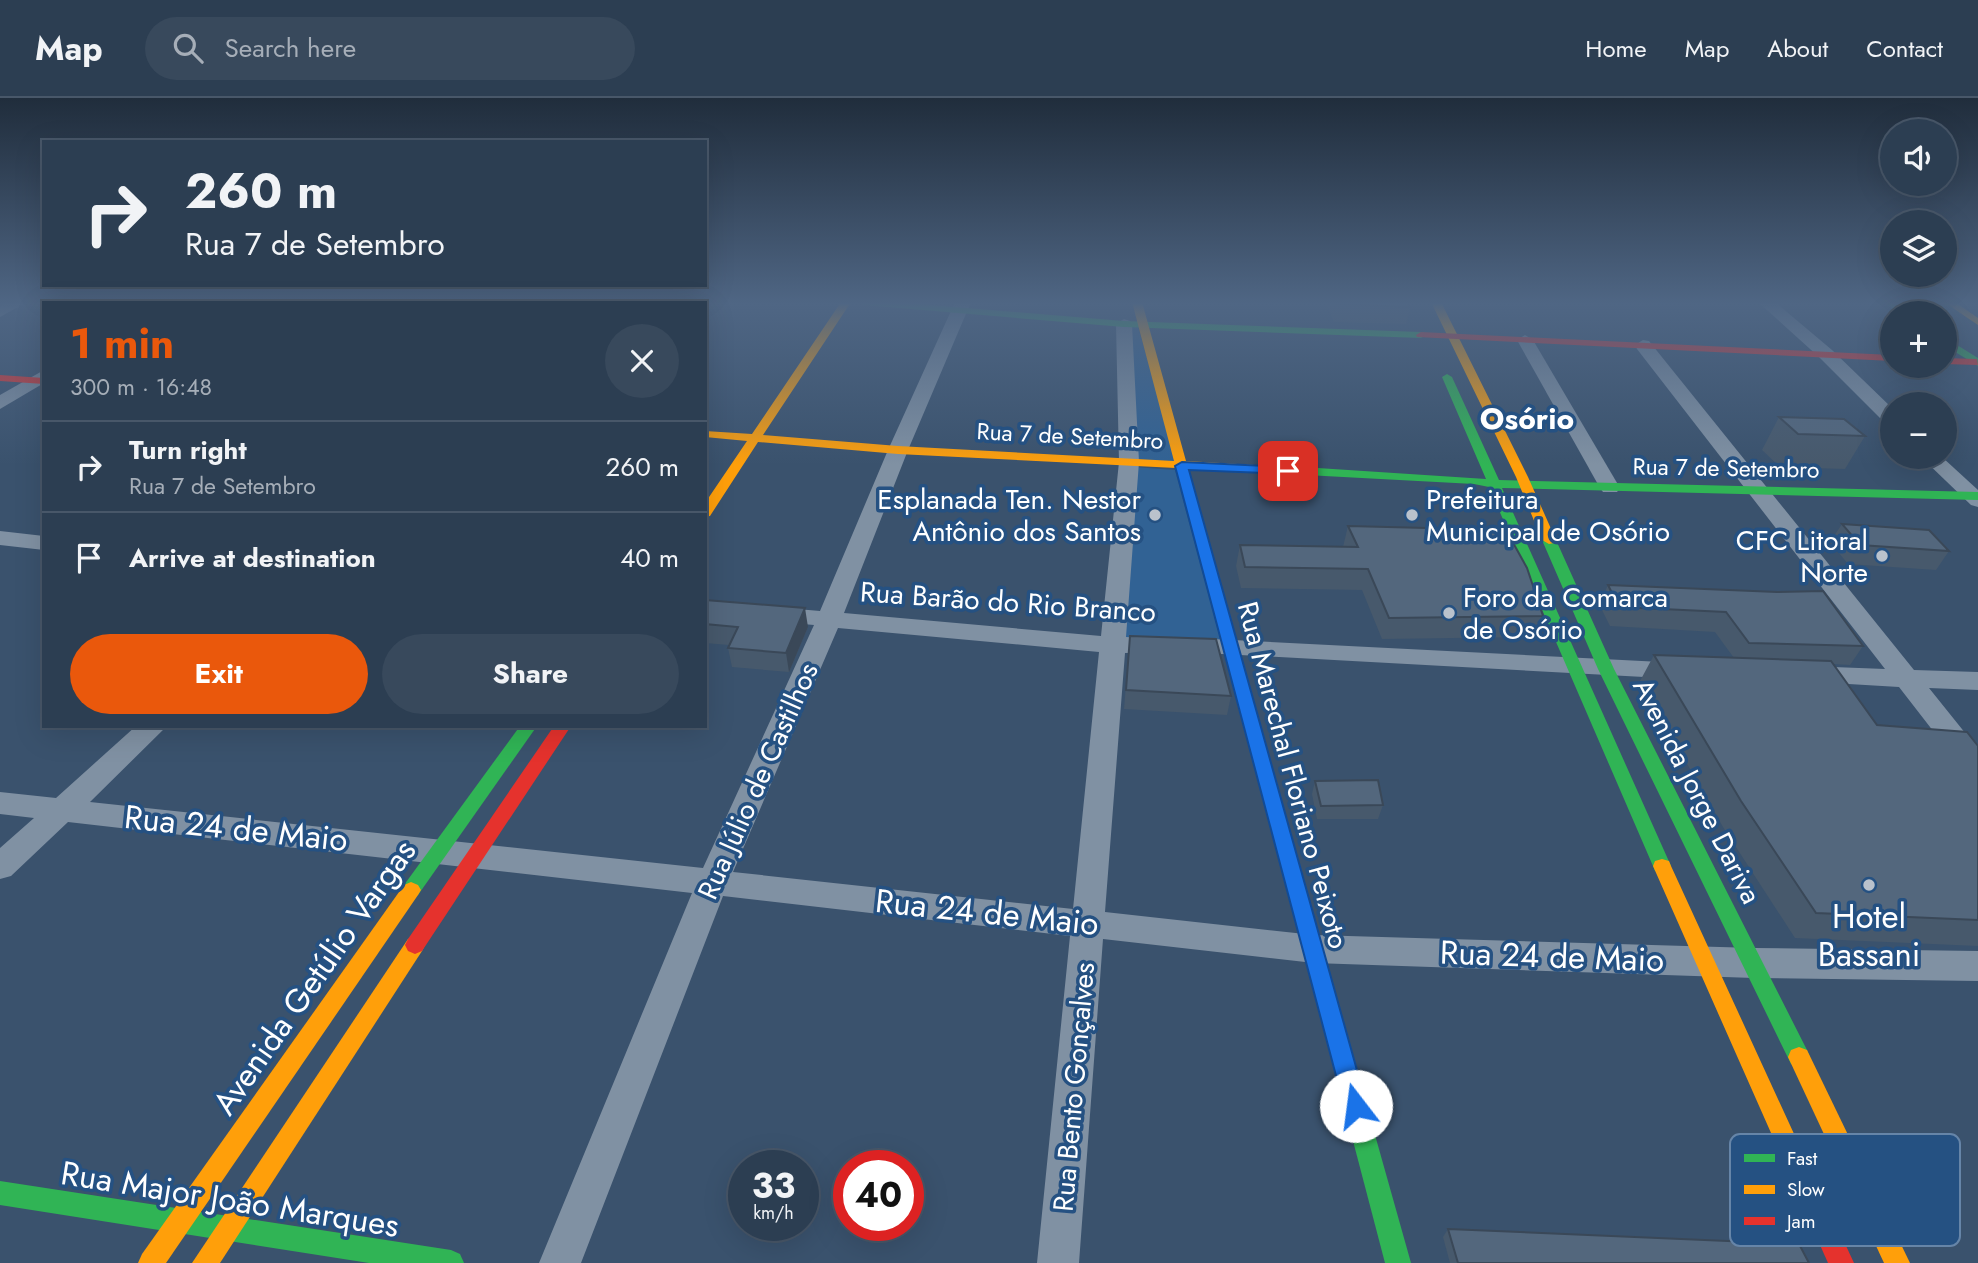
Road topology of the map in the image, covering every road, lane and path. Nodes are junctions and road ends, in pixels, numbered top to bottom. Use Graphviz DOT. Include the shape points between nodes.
graph roads {
  1 [pos="809,356"];
  2 [pos="940,356"];
  3 [pos="1133,356"];
  4 [pos="1147,356"];
  5 [pos="1438,356"];
  6 [pos="1463,356"];
  7 [pos="1534,356"];
  8 [pos="1652,356"];
  9 [pos="1828,356"];
  10 [pos="1957,362"];
  11 [pos="1977,363"];
  12 [pos="0,378"];
  13 [pos="41,379"];
  14 [pos="0,403"];
  15 [pos="1880,407"];
  16 [pos="735,431"];
  17 [pos="707,434"];
  18 [pos="753,438"];
  19 [pos="898,450"];
  20 [pos="718,456"];
  21 [pos="1129,462"];
  22 [pos="1182,466"];
  23 [pos="1945,469"];
  24 [pos="1492,480"];
  25 [pos="1524,481"];
  26 [pos="1606,483"];
  27 [pos="1752,485"];
  28 [pos="1973,493"];
  29 [pos="707,510"];
  30 [pos="0,538"];
  31 [pos="42,543"];
  32 [pos="707,608"];
  33 [pos="830,620"];
  34 [pos="1113,645"];
  35 [pos="1231,648"];
  36 [pos="1573,667"];
  37 [pos="1606,669"];
  38 [pos="1701,672"];
  39 [pos="1783,674"];
  40 [pos="1905,678"];
  41 [pos="1978,681"];
  42 [pos="151,728"];
  43 [pos="528,728"];
  44 [pos="562,728"];
  45 [pos="1978,769"];
  46 [pos="1649,794"];
  47 [pos="0,803"];
  48 [pos="63,809"];
  49 [pos="439,850"];
  50 [pos="475,854"];
  51 [pos="0,867"];
  52 [pos="712,884"];
  53 [pos="1089,922"];
  54 [pos="401,935"];
  55 [pos="1314,949"];
  56 [pos="1704,960"];
  57 [pos="1754,963"];
  58 [pos="1978,966"];
  59 [pos="1783,1134"];
  60 [pos="1836,1134"];
  61 [pos="0,1193"];
  62 [pos="181,1220"];
  63 [pos="228,1228"];
  64 [pos="1833,1246"];
  65 [pos="1889,1246"];
  66 [pos="151,1263"];
  67 [pos="205,1263"];
  68 [pos="451,1263"];
  69 [pos="560,1263"];
  70 [pos="1059,1263"];
  71 [pos="1398,1263"];
  72 [pos="1841,1263"];
  73 [pos="1897,1263"];
  1 -- 18 [label="main road"];
  2 -- 19 [label="street, Rua Júlio de Castilhos"];
  3 -- 21 [label="street, Rua Bento Gonçalves"];
  4 -- 22 [label="main road, Rua Marechal Floriano Peixoto"];
  5 -- 24 [label="main road, Avenida Jorge Dariva"];
  6 -- 25 [label="main road, Avenida Jorge Dariva"];
  7 -- 26 [label="street"];
  8 -- 27 [label="street"];
  9 -- 15 [label="street"];
  10 -- 11 [label="main road"];
  12 -- 13 [label="main road"];
  13 -- 14 [label="street"];
  16 -- 17 [label="main road, Rua 7 de Setembro"];
  16 -- 18 [label="main road, Rua 7 de Setembro"];
  16 -- 20 [label="main road"];
  18 -- 19 [label="main road, Rua 7 de Setembro"];
  18 -- 29 [label="main road"];
  19 -- 21 [label="main road, Rua 7 de Setembro"];
  19 -- 33 [label="street, Rua Júlio de Castilhos"];
  21 -- 22 [label="main road, Rua 7 de Setembro"];
  21 -- 34 [label="street, Rua Bento Gonçalves"];
  22 -- 24 [label="main road, Rua 7 de Setembro"];
  22 -- 35 [label="main road, Rua Marechal Floriano Peixoto"];
  23 -- 28 [label="street"];
  24 -- 25 [label="main road, Rua 7 de Setembro"];
  24 -- 36 [label="main road, Avenida Jorge Dariva"];
  25 -- 26 [label="main road, Rua 7 de Setembro"];
  25 -- 37 [label="main road, Avenida Jorge Dariva"];
  26 -- 27 [label="main road, Rua 7 de Setembro"];
  27 -- 28 [label="main road, Rua 7 de Setembro"];
  27 -- 40 [label="street"];
  30 -- 31 [label="street"];
  32 -- 33 [label="street, Rua Barão do Rio Branco"];
  33 -- 34 [label="street, Rua Barão do Rio Branco"];
  33 -- 52 [label="street, Rua Júlio de Castilhos"];
  34 -- 35 [label="street, Rua Barão do Rio Branco"];
  34 -- 53 [label="street, Rua Bento Gonçalves"];
  35 -- 36 [label="street, Rua Barão do Rio Branco"];
  35 -- 55 [label="main road, Rua Marechal Floriano Peixoto"];
  36 -- 37 [label="street, Rua Barão do Rio Branco"];
  36 -- 46 [label="main road, Avenida Jorge Dariva"];
  37 -- 38 [label="street, Rua Barão do Rio Branco"];
  37 -- 46 [label="main road, Avenida Jorge Dariva"];
  39 -- 40 [label="street"];
  40 -- 41 [label="street"];
  40 -- 45 [label="street"];
  42 -- 48 [label="street"];
  43 -- 49 [label="main road, Avenida Getúlio Vargas"];
  44 -- 50 [label="main road, Avenida Getúlio Vargas"];
  46 -- 56 [label="main road, Avenida Jorge Dariva"];
  46 -- 57 [label="main road, Avenida Jorge Dariva"];
  47 -- 48 [label="street, Rua 24 de Maio"];
  48 -- 49 [label="street, Rua 24 de Maio"];
  48 -- 51 [label="street"];
  49 -- 50 [label="street, Rua 24 de Maio"];
  49 -- 54 [label="main road, Avenida Getúlio Vargas"];
  50 -- 52 [label="street, Rua 24 de Maio"];
  50 -- 54 [label="main road, Avenida Getúlio Vargas"];
  52 -- 53 [label="street, Rua 24 de Maio"];
  52 -- 69 [label="street, Rua Júlio de Castilhos"];
  53 -- 55 [label="street, Rua 24 de Maio"];
  53 -- 70 [label="street, Rua Bento Gonçalves"];
  54 -- 62 [label="main road, Avenida Getúlio Vargas"];
  54 -- 63 [label="main road, Avenida Getúlio Vargas"];
  55 -- 56 [label="street, Rua 24 de Maio"];
  55 -- 71 [label="main road, Rua Marechal Floriano Peixoto"];
  56 -- 57 [label="street, Rua 24 de Maio"];
  56 -- 59 [label="main road, Avenida Jorge Dariva"];
  57 -- 58 [label="street, Rua 24 de Maio"];
  57 -- 60 [label="main road, Avenida Jorge Dariva"];
  61 -- 62 [label="main road, Rua Major João Marques"];
  62 -- 63 [label="main road, Rua Major João Marques"];
  62 -- 66 [label="main road, Avenida Getúlio Vargas"];
  63 -- 67 [label="main road, Avenida Getúlio Vargas"];
  63 -- 68 [label="main road, Rua Major João Marques"];
  64 -- 72 [label="main road, Avenida Jorge Dariva"];
  65 -- 73 [label="main road, Avenida Jorge Dariva"];
}
